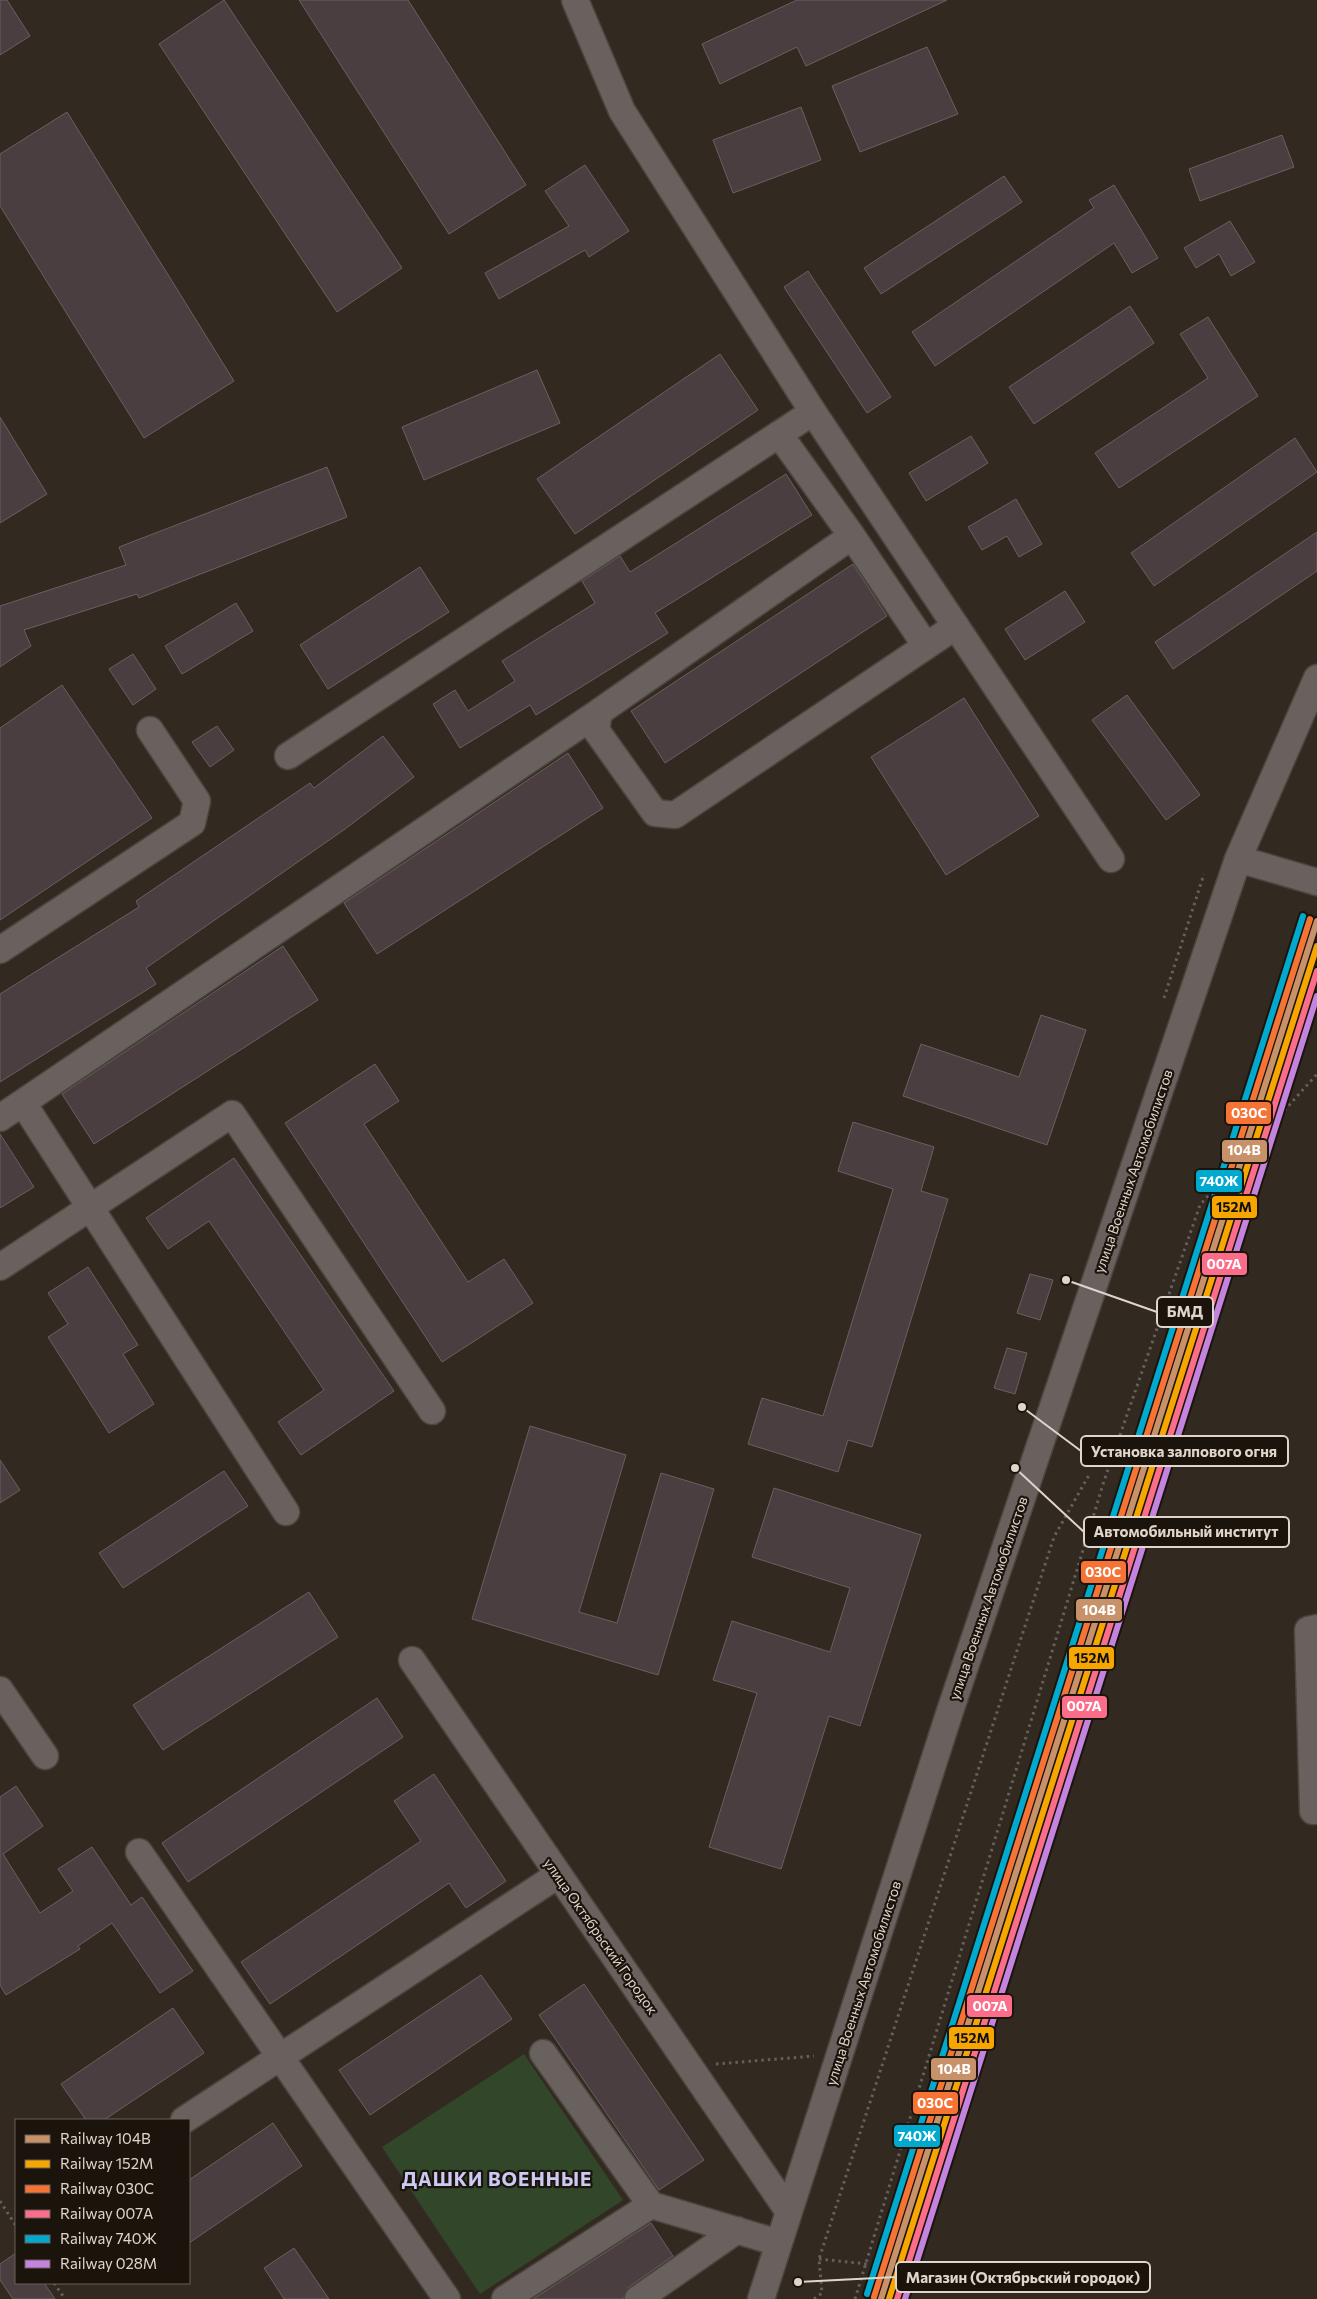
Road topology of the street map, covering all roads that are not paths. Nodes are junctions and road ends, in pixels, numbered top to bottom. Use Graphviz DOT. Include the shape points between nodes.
graph roads {
  1 [pos="574,0"];
  2 [pos="813,412"];
  3 [pos="779,434"];
  4 [pos="852,536"];
  5 [pos="956,626"];
  6 [pos="926,646"];
  7 [pos="1317,678"];
  8 [pos="599,712"];
  9 [pos="150,730"];
  10 [pos="288,756"];
  11 [pos="1111,859"];
  12 [pos="1238,859"];
  13 [pos="1317,882"];
  14 [pos="0,950"];
  15 [pos="22,1103"];
  16 [pos="0,1118"];
  17 [pos="90,1207"];
  18 [pos="0,1267"];
  19 [pos="432,1411"];
  20 [pos="286,1512"];
  21 [pos="1317,1628"];
  22 [pos="412,1660"];
  23 [pos="0,1690"];
  24 [pos="1313,1708"];
  25 [pos="45,1756"];
  26 [pos="1313,1811"];
  27 [pos="139,1852"];
  28 [pos="558,1875"];
  29 [pos="543,2053"];
  30 [pos="280,2058"];
  31 [pos="186,2119"];
  32 [pos="651,2205"];
  33 [pos="789,2212"];
  34 [pos="737,2230"];
  35 [pos="779,2243"];
  36 [pos="448,2299"];
  37 [pos="505,2299"];
  38 [pos="638,2299"];
  39 [pos="762,2299"];
  1 -- 2 [label="street" via="622,111"];
  2 -- 3 [label="street"];
  2 -- 5 [label="street"];
  3 -- 4 [label="street"];
  3 -- 10 [label="street"];
  4 -- 6 [label="street"];
  4 -- 8 [label="street"];
  5 -- 6 [label="street"];
  5 -- 11 [label="street"];
  6 -- 8 [label="street" via="675,815 655,813 596,730"];
  7 -- 12 [label="street, улица Военных Автомобилистов"];
  8 -- 15 [label="street"];
  9 -- 14 [label="street" via="197,801 192,823"];
  12 -- 13 [label="street"];
  12 -- 33 [label="street, улица Военных Автомобилистов" via="950,1711"];
  15 -- 16 [label="street"];
  15 -- 17 [label="street"];
  17 -- 18 [label="street"];
  17 -- 19 [label="street" via="232,1114"];
  17 -- 20 [label="street"];
  21 -- 24 [label="street" via="1308,1630"];
  22 -- 28 [label="street, улица Октябрьский Городок"];
  23 -- 25 [label="street"];
  24 -- 26 [label="street"];
  27 -- 30 [label="street"];
  28 -- 30 [label="street"];
  28 -- 33 [label="street, улица Октябрьский Городок"];
  29 -- 32 [label="street"];
  30 -- 31 [label="street"];
  30 -- 36 [label="street"];
  32 -- 34 [label="street"];
  32 -- 37 [label="street"];
  33 -- 35 [label="street, улица Военных Автомобилистов"];
  34 -- 35 [label="street"];
  34 -- 38 [label="street"];
  35 -- 39 [label="street, улица Военных Автомобилистов"];
}
